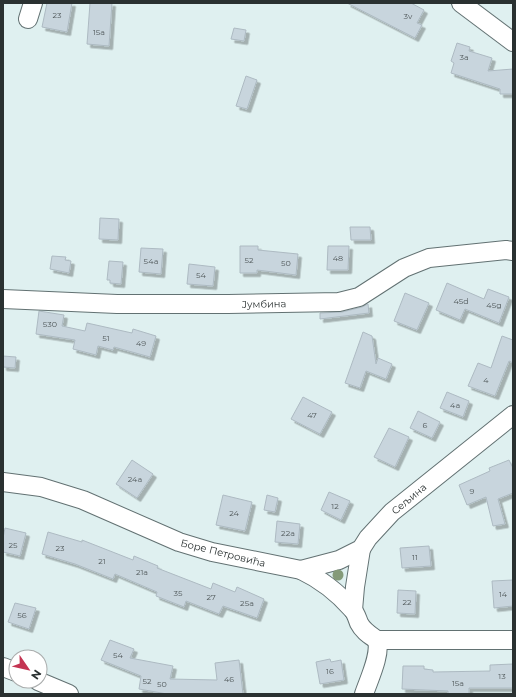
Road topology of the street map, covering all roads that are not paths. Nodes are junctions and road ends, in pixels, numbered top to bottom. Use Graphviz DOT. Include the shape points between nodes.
graph roads {
  1 [pos="461,3"];
  2 [pos="513,42"];
  3 [pos="513,251"];
  4 [pos="3,299"];
  5 [pos="513,415"];
  6 [pos="3,482"];
  7 [pos="361,549"];
  8 [pos="301,570"];
  9 [pos="353,610"];
  10 [pos="377,640"];
  11 [pos="513,640"];
  12 [pos="48,685"];
  13 [pos="69,694"];
  14 [pos="364,694"];
  1 -- 2 [label="street"];
  3 -- 4 [label="street, Јумбина" via="429,258 404,268 359,297 340,302 117,304"];
  5 -- 7 [label="street, Сељина" via="392,512"];
  6 -- 8 [label="street, Боре Петровића" via="41,487 83,500 179,542 212,552"];
  7 -- 8 [label="street, Сељина" via="339,560"];
  7 -- 9 [label="street"];
  8 -- 9 [label="street, Боре Петровића" via="328,586"];
  9 -- 10 [label="street, Боре Петровића" via="360,625"];
  10 -- 11 [label="street"];
  10 -- 14 [label="street" via="378,653"];
  12 -- 13 [label="street"];
}
